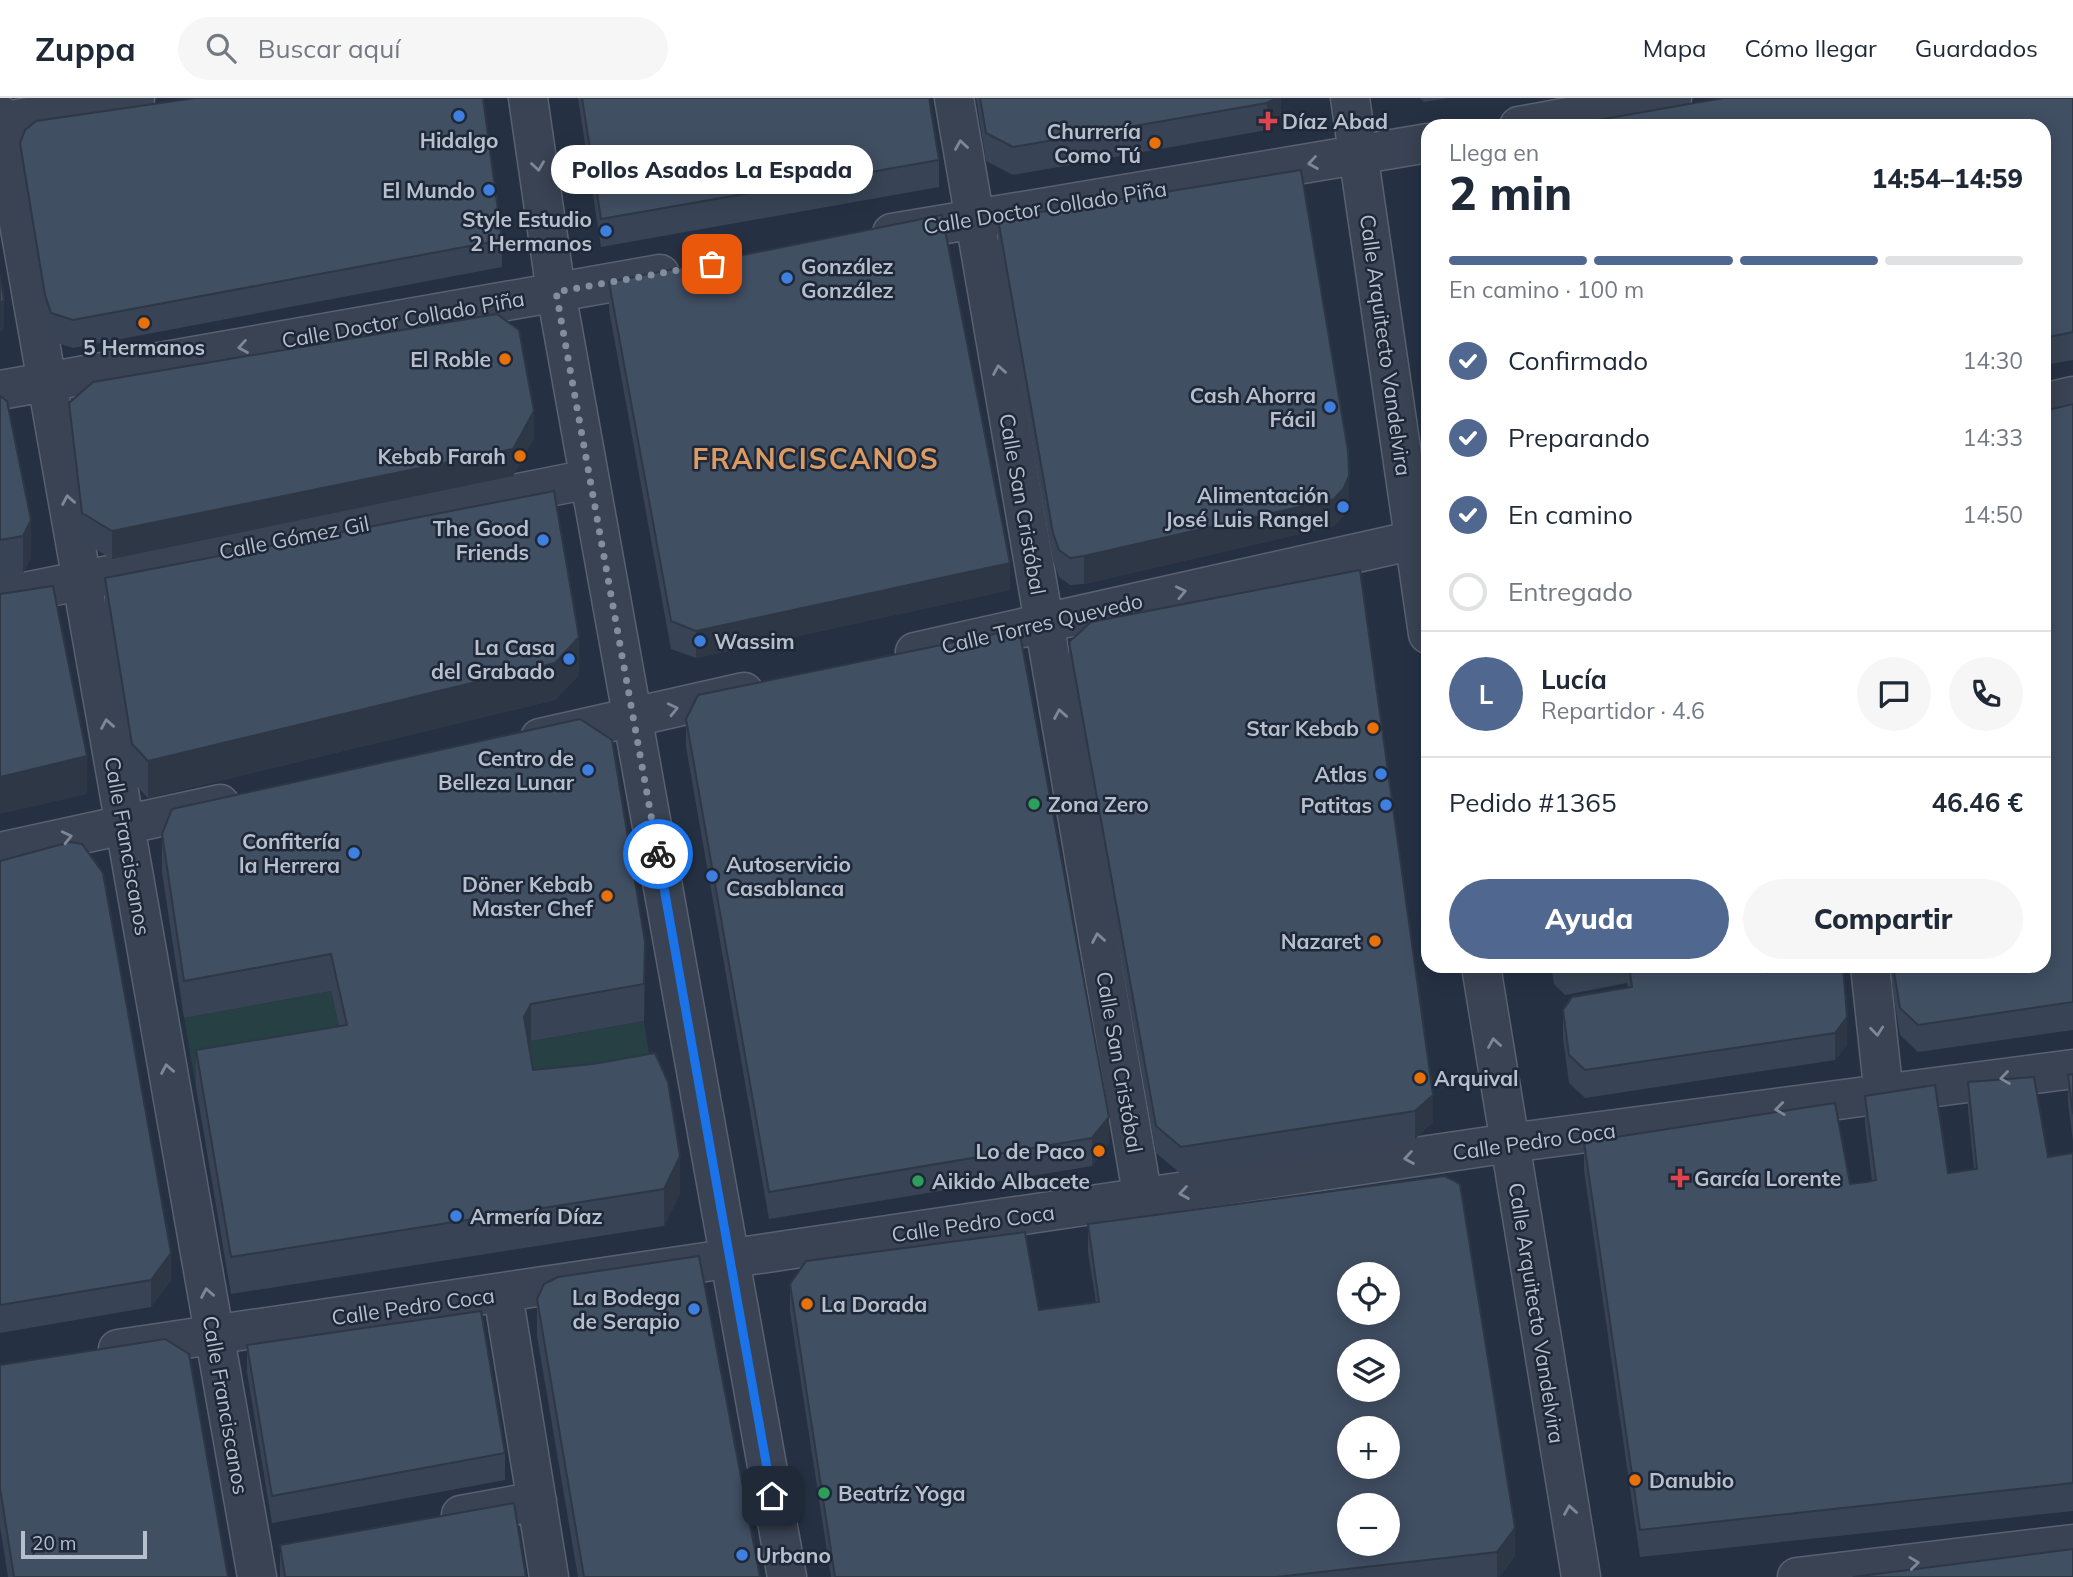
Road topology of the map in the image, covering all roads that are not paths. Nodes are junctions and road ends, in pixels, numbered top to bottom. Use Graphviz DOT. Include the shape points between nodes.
graph roads {
  1 [pos="135,98"];
  2 [pos="528,98"];
  3 [pos="954,98"];
  4 [pos="1350,98"];
  5 [pos="1672,98"];
  6 [pos="0,119"];
  7 [pos="1557,119"];
  8 [pos="1421,144"];
  9 [pos="1359,155"];
  10 [pos="973,219"];
  11 [pos="852,240"];
  12 [pos="690,268"];
  13 [pos="556,292"];
  14 [pos="47,381"];
  15 [pos="0,390"];
  16 [pos="2073,396"];
  17 [pos="2051,401"];
  18 [pos="589,479"];
  19 [pos="1421,539"];
  20 [pos="81,580"];
  21 [pos="0,597"];
  22 [pos="1044,622"];
  23 [pos="886,659"];
  24 [pos="781,684"];
  25 [pos="633,718"];
  26 [pos="501,746"];
  27 [pos="259,796"];
  28 [pos="124,824"];
  29 [pos="0,852"];
  30 [pos="1482,973"];
  31 [pos="1871,973"];
  32 [pos="2073,1069"];
  33 [pos="1884,1096"];
  34 [pos="1510,1143"];
  35 [pos="1143,1199"];
  36 [pos="730,1257"];
  37 [pos="503,1294"];
  38 [pos="214,1333"];
  39 [pos="81,1355"];
  40 [pos="537,1501"];
  41 [pos="429,1521"];
  42 [pos="2073,1544"];
  43 [pos="293,1546"];
  44 [pos="255,1565"];
  45 [pos="549,1577"];
  46 [pos="787,1577"];
  47 [pos="1581,1577"];
  48 [pos="1797,1577"];
  1 -- 6 [label="street"];
  2 -- 13 [label="street, one-way"];
  10 -- 3 [label="street, Calle San Cristóbal, one-way"];
  4 -- 9 [label="street, Calle Arquitecto Vandelvira"];
  5 -- 7 [label="street"];
  6 -- 14 [label="street, Calle Franciscanos"];
  8 -- 9 [label="street, Calle Doctor Collado Piña"];
  9 -- 10 [label="street, Calle Doctor Collado Piña, one-way"];
  9 -- 19 [label="street, Calle Arquitecto Vandelvira"];
  10 -- 11 [label="street, Calle Doctor Collado Piña"];
  22 -- 10 [label="street, Calle San Cristóbal, one-way"];
  12 -- 13 [label="street, Calle Doctor Collado Piña"];
  13 -- 14 [label="street, Calle Doctor Collado Piña, one-way"];
  13 -- 18 [label="street"];
  14 -- 15 [label="street, Calle Doctor Collado Piña"];
  20 -- 14 [label="street, Calle Franciscanos, one-way"];
  16 -- 17 [label="street"];
  18 -- 20 [label="street, Calle Gómez Gil"];
  18 -- 25 [label="street"];
  22 -- 19 [label="street, Calle Torres Quevedo, one-way"];
  20 -- 21 [label="street, Calle Gómez Gil"];
  28 -- 20 [label="street, Calle Franciscanos, one-way"];
  22 -- 23 [label="street, Calle Torres Quevedo"];
  35 -- 22 [label="street, Calle San Cristóbal, one-way"];
  25 -- 24 [label="street, one-way"];
  25 -- 26 [label="street"];
  25 -- 36 [label="street"];
  27 -- 28 [label="street"];
  29 -- 28 [label="street, one-way"];
  38 -- 28 [label="street, Calle Franciscanos, one-way"];
  34 -- 30 [label="street, Calle Arquitecto Vandelvira, one-way"];
  31 -- 33 [label="street, one-way"];
  32 -- 33 [label="street, Calle Pedro Coca, one-way"];
  33 -- 34 [label="street, Calle Pedro Coca, one-way"];
  34 -- 35 [label="street, Calle Pedro Coca, one-way"];
  47 -- 34 [label="street, Calle Arquitecto Vandelvira, one-way"];
  35 -- 36 [label="street, Calle Pedro Coca"];
  36 -- 37 [label="street, Calle Pedro Coca"];
  36 -- 46 [label="street"];
  37 -- 38 [label="street, Calle Pedro Coca"];
  37 -- 40 [label="street"];
  38 -- 39 [label="street, Calle Pedro Coca"];
  38 -- 44 [label="street, Calle Franciscanos"];
  40 -- 41 [label="street"];
  40 -- 45 [label="street"];
  48 -- 42 [label="street, one-way"];
  43 -- 44 [label="street"];
}
